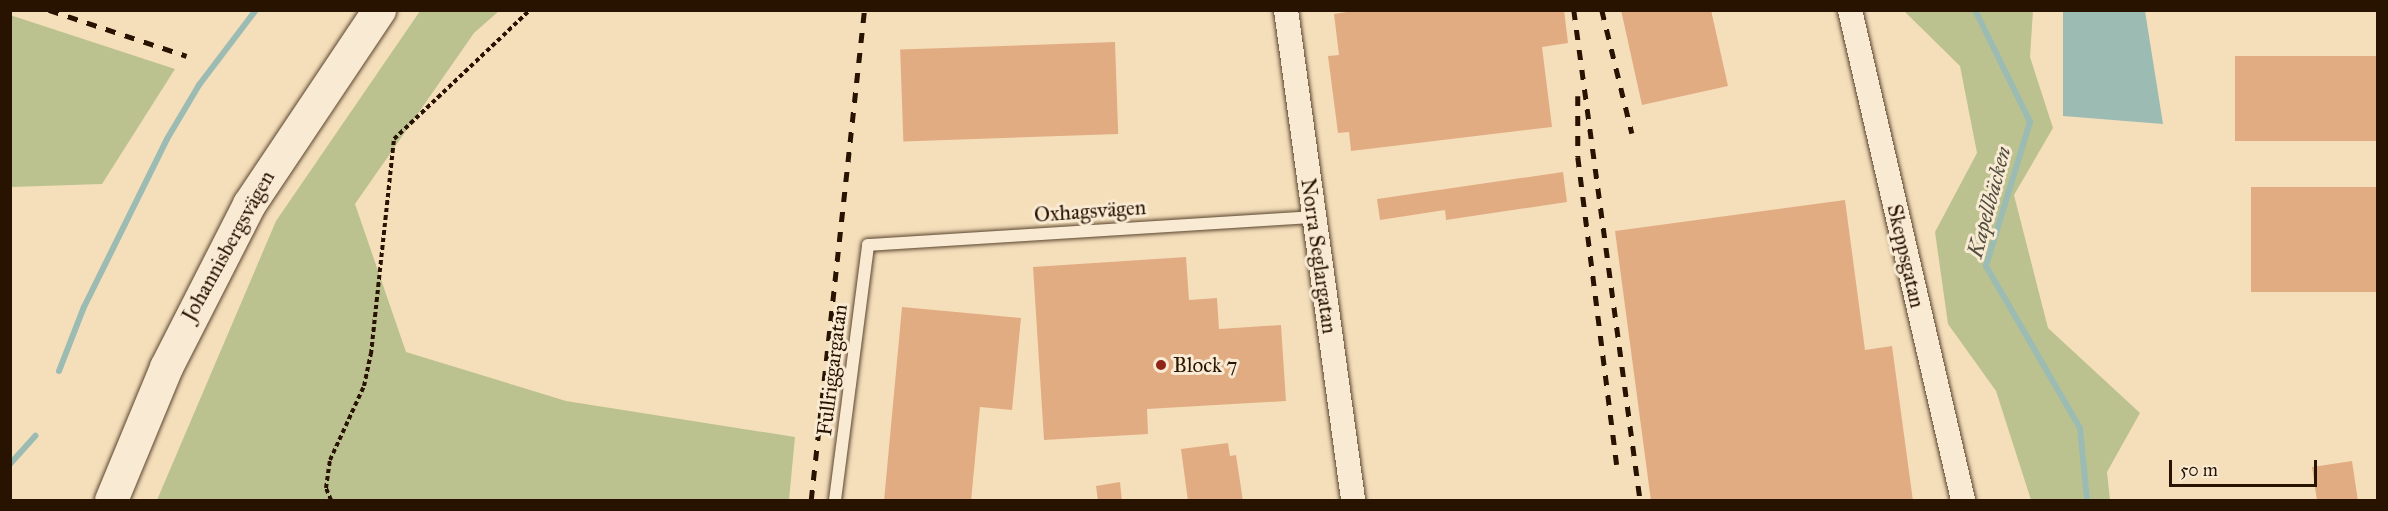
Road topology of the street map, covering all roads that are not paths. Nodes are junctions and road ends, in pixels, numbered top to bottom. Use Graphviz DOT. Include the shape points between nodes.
graph roads {
  1 [pos="379,10"];
  2 [pos="1286,10"];
  3 [pos="1850,10"];
  4 [pos="1313,217"];
  5 [pos="868,245"];
  6 [pos="111,501"];
  7 [pos="835,501"];
  8 [pos="1353,501"];
  9 [pos="1963,501"];
  1 -- 6 [label="main road, Johannisbergsvägen" via="304,114 244,213 166,366"];
  2 -- 4 [label="street, Norra Seglargatan"];
  3 -- 9 [label="street, Skeppsgatan"];
  4 -- 5 [label="lane, Oxhagsvägen"];
  4 -- 8 [label="street, Norra Seglargatan"];
  5 -- 7 [label="lane, Fullriggargatan"];
}
